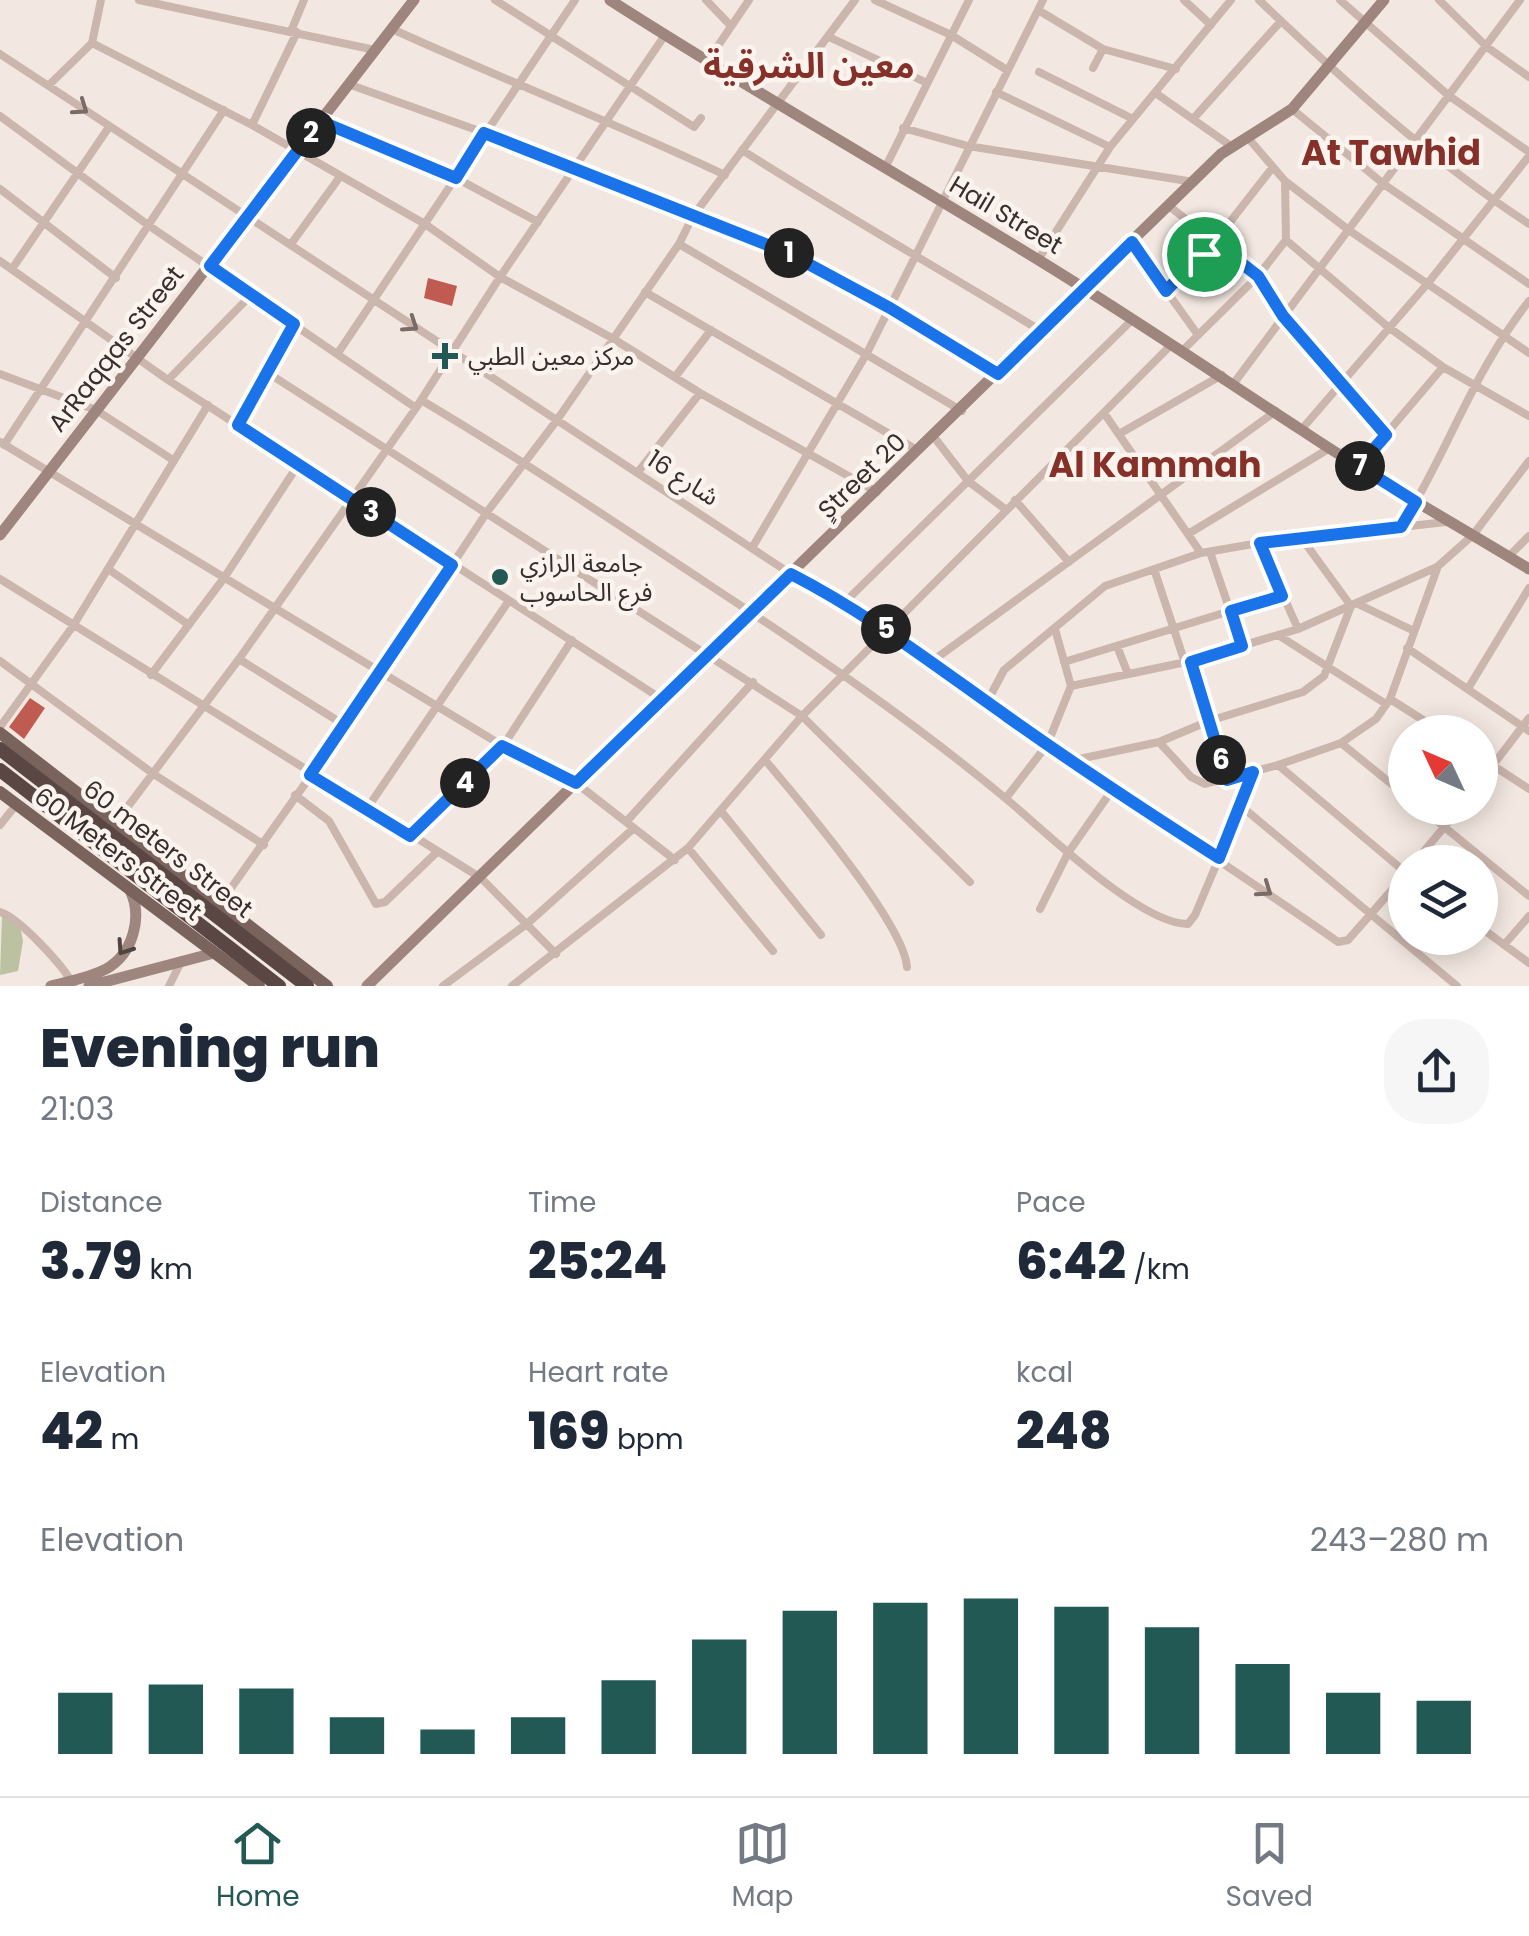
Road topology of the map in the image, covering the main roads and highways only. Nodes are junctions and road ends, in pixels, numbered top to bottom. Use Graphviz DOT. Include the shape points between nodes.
graph roads {
  1 [pos="0,730"];
  2 [pos="0,749"];
  3 [pos="0,770"];
  4 [pos="0,792"];
  5 [pos="218,948"];
  6 [pos="276,954"];
  7 [pos="258,986"];
  8 [pos="279,986"];
  9 [pos="307,986"];
  10 [pos="326,986"];
  1 -- 6 [label="main road, 60 Meters Street"];
  2 -- 6 [label="highway, 60 meters Street"];
  3 -- 5 [label="highway, 60 meters Street"];
  4 -- 5 [label="main road, 60 Meters Street"];
  5 -- 7 [label="main road, 60 Meters Street"];
  5 -- 8 [label="highway, 60 meters Street"];
  6 -- 9 [label="highway, 60 meters Street"];
  6 -- 10 [label="main road, 60 Meters Street"];
}
